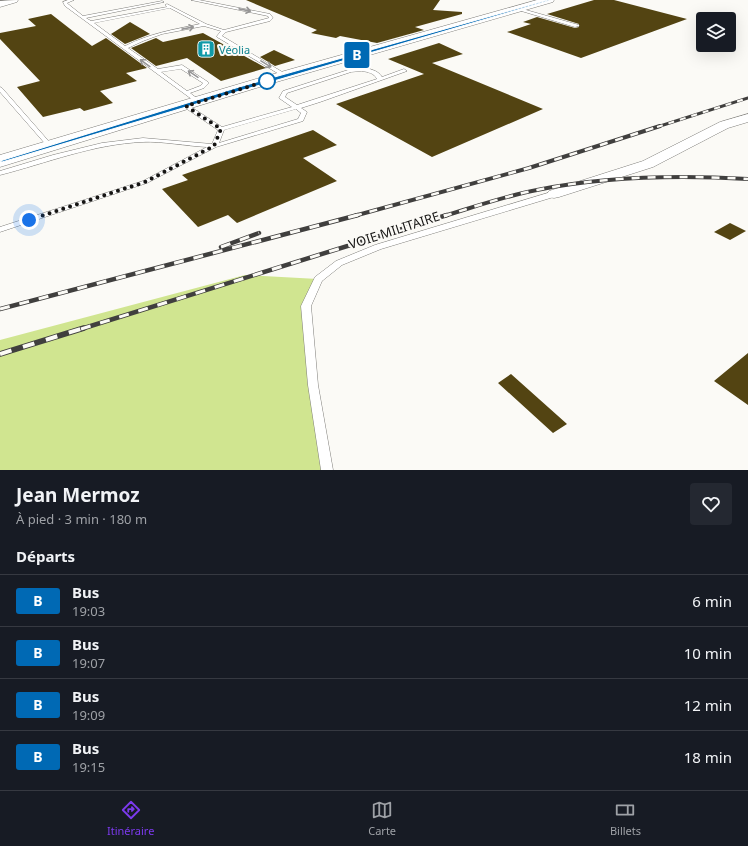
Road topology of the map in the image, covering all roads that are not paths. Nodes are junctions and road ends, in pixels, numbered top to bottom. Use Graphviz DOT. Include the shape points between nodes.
graph roads {
  1 [pos="12,0"];
  2 [pos="72,0"];
  3 [pos="193,0"];
  4 [pos="549,0"];
  5 [pos="160,1"];
  6 [pos="0,4"];
  7 [pos="171,7"];
  8 [pos="518,9"];
  9 [pos="83,18"];
  10 [pos="90,23"];
  11 [pos="204,25"];
  12 [pos="576,26"];
  13 [pos="224,31"];
  14 [pos="125,48"];
  15 [pos="157,71"];
  16 [pos="404,71"];
  17 [pos="286,76"];
  18 [pos="380,79"];
  19 [pos="0,89"];
  20 [pos="190,100"];
  21 [pos="295,107"];
  22 [pos="748,118"];
  23 [pos="221,129"];
  24 [pos="50,146"];
  25 [pos="214,146"];
  26 [pos="0,161"];
  27 [pos="0,173"];
  28 [pos="554,194"];
  29 [pos="0,230"];
  30 [pos="327,470"];
  1 -- 6 [label="main road"];
  2 -- 9 [label="lane" via="65,2 66,5"];
  3 -- 13 [label="lane, one-way" via="265,14 271,18"];
  4 -- 8 [label="main road"];
  5 -- 7 [label="lane"];
  5 -- 9 [label="lane"];
  7 -- 10 [label="lane"];
  7 -- 11 [label="lane"];
  8 -- 12 [label="lane"];
  8 -- 17 [label="main road"];
  9 -- 10 [label="lane"];
  10 -- 14 [label="lane"];
  11 -- 13 [label="lane"];
  14 -- 11 [label="lane, one-way" via="161,33"];
  13 -- 17 [label="lane, one-way" via="219,36"];
  15 -- 14 [label="lane, one-way"];
  15 -- 20 [label="lane"];
  20 -- 15 [label="lane, one-way" via="206,83 182,67"];
  16 -- 18 [label="lane"];
  17 -- 20 [label="main road"];
  18 -- 21 [label="lane"];
  18 -- 21 [label="lane" via="373,72 362,69 284,92 282,98"];
  19 -- 24 [label="lane"];
  20 -- 23 [label="lane"];
  20 -- 24 [label="main road"];
  21 -- 23 [label="lane"];
  21 -- 25 [label="lane" via="304,112 301,120"];
  22 -- 28 [label="street" via="724,125 648,164"];
  23 -- 25 [label="lane"];
  24 -- 26 [label="main road"];
  25 -- 27 [label="lane" via="143,140 102,145"];
  25 -- 29 [label="lane" via="145,182"];
  28 -- 30 [label="lane, VOIE MILITAIRE" via="378,247 339,263 318,279 306,306 313,385"];
}
